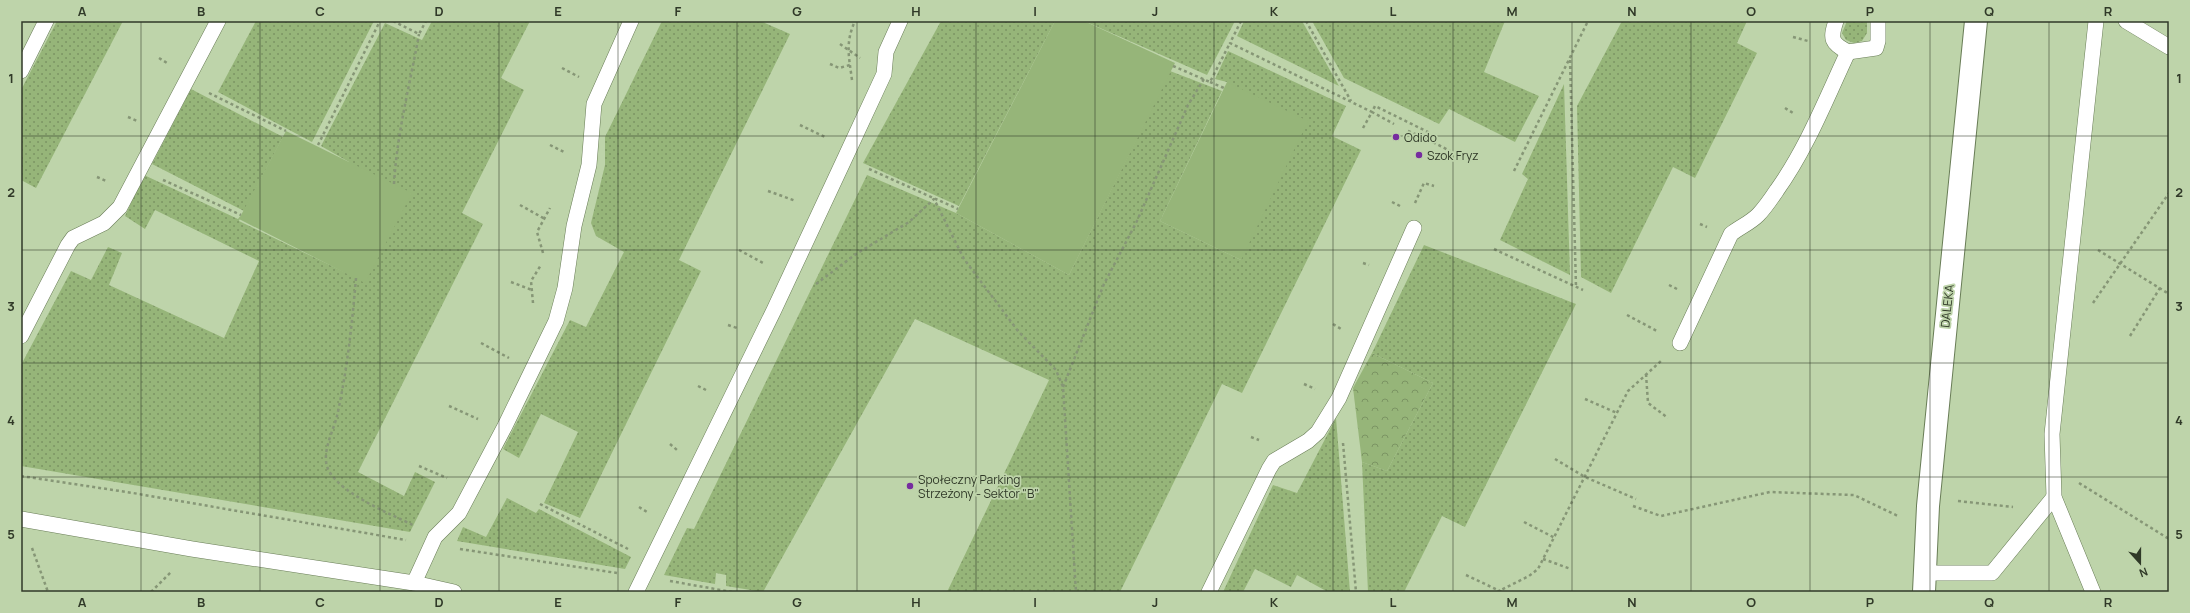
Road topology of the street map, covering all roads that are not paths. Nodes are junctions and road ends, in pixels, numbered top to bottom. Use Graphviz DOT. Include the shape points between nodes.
graph roads {
  1 [pos="46,21"];
  2 [pos="218,21"];
  3 [pos="631,21"];
  4 [pos="900,21"];
  5 [pos="1836,21"];
  6 [pos="1878,21"];
  7 [pos="1976,21"];
  8 [pos="2096,21"];
  9 [pos="2126,21"];
  10 [pos="2169,48"];
  11 [pos="1848,52"];
  12 [pos="21,71"];
  13 [pos="1414,228"];
  14 [pos="21,336"];
  15 [pos="1680,343"];
  16 [pos="2054,497"];
  17 [pos="21,519"];
  18 [pos="1924,582"];
  19 [pos="414,583"];
  20 [pos="454,592"];
  21 [pos="636,592"];
  22 [pos="1209,592"];
  23 [pos="2093,592"];
  1 -- 12 [label="lane"];
  2 -- 14 [label="lane" via="120,207 104,223 74,238 68,245"];
  3 -- 19 [label="lane" via="594,104 589,165 574,226 565,288 556,321 506,426 459,513 433,540"];
  4 -- 21 [label="lane" via="886,52 884,74 782,292"];
  5 -- 11 [label="lane" via="1832,33 1833,40 1836,45"];
  6 -- 11 [label="lane" via="1876,48"];
  7 -- 18 [label="street, DALEKA" via="1928,506"];
  8 -- 16 [label="lane" via="2052,434"];
  9 -- 10 [label="lane"];
  11 -- 15 [label="lane" via="1791,171 1758,215 1731,234"];
  13 -- 22 [label="lane" via="1339,398 1318,432 1274,462 1269,469"];
  16 -- 18 [label="lane" via="1992,573"];
  16 -- 23 [label="lane"];
  17 -- 19 [label="lane" via="192,549"];
  19 -- 20 [label="lane"];
}
